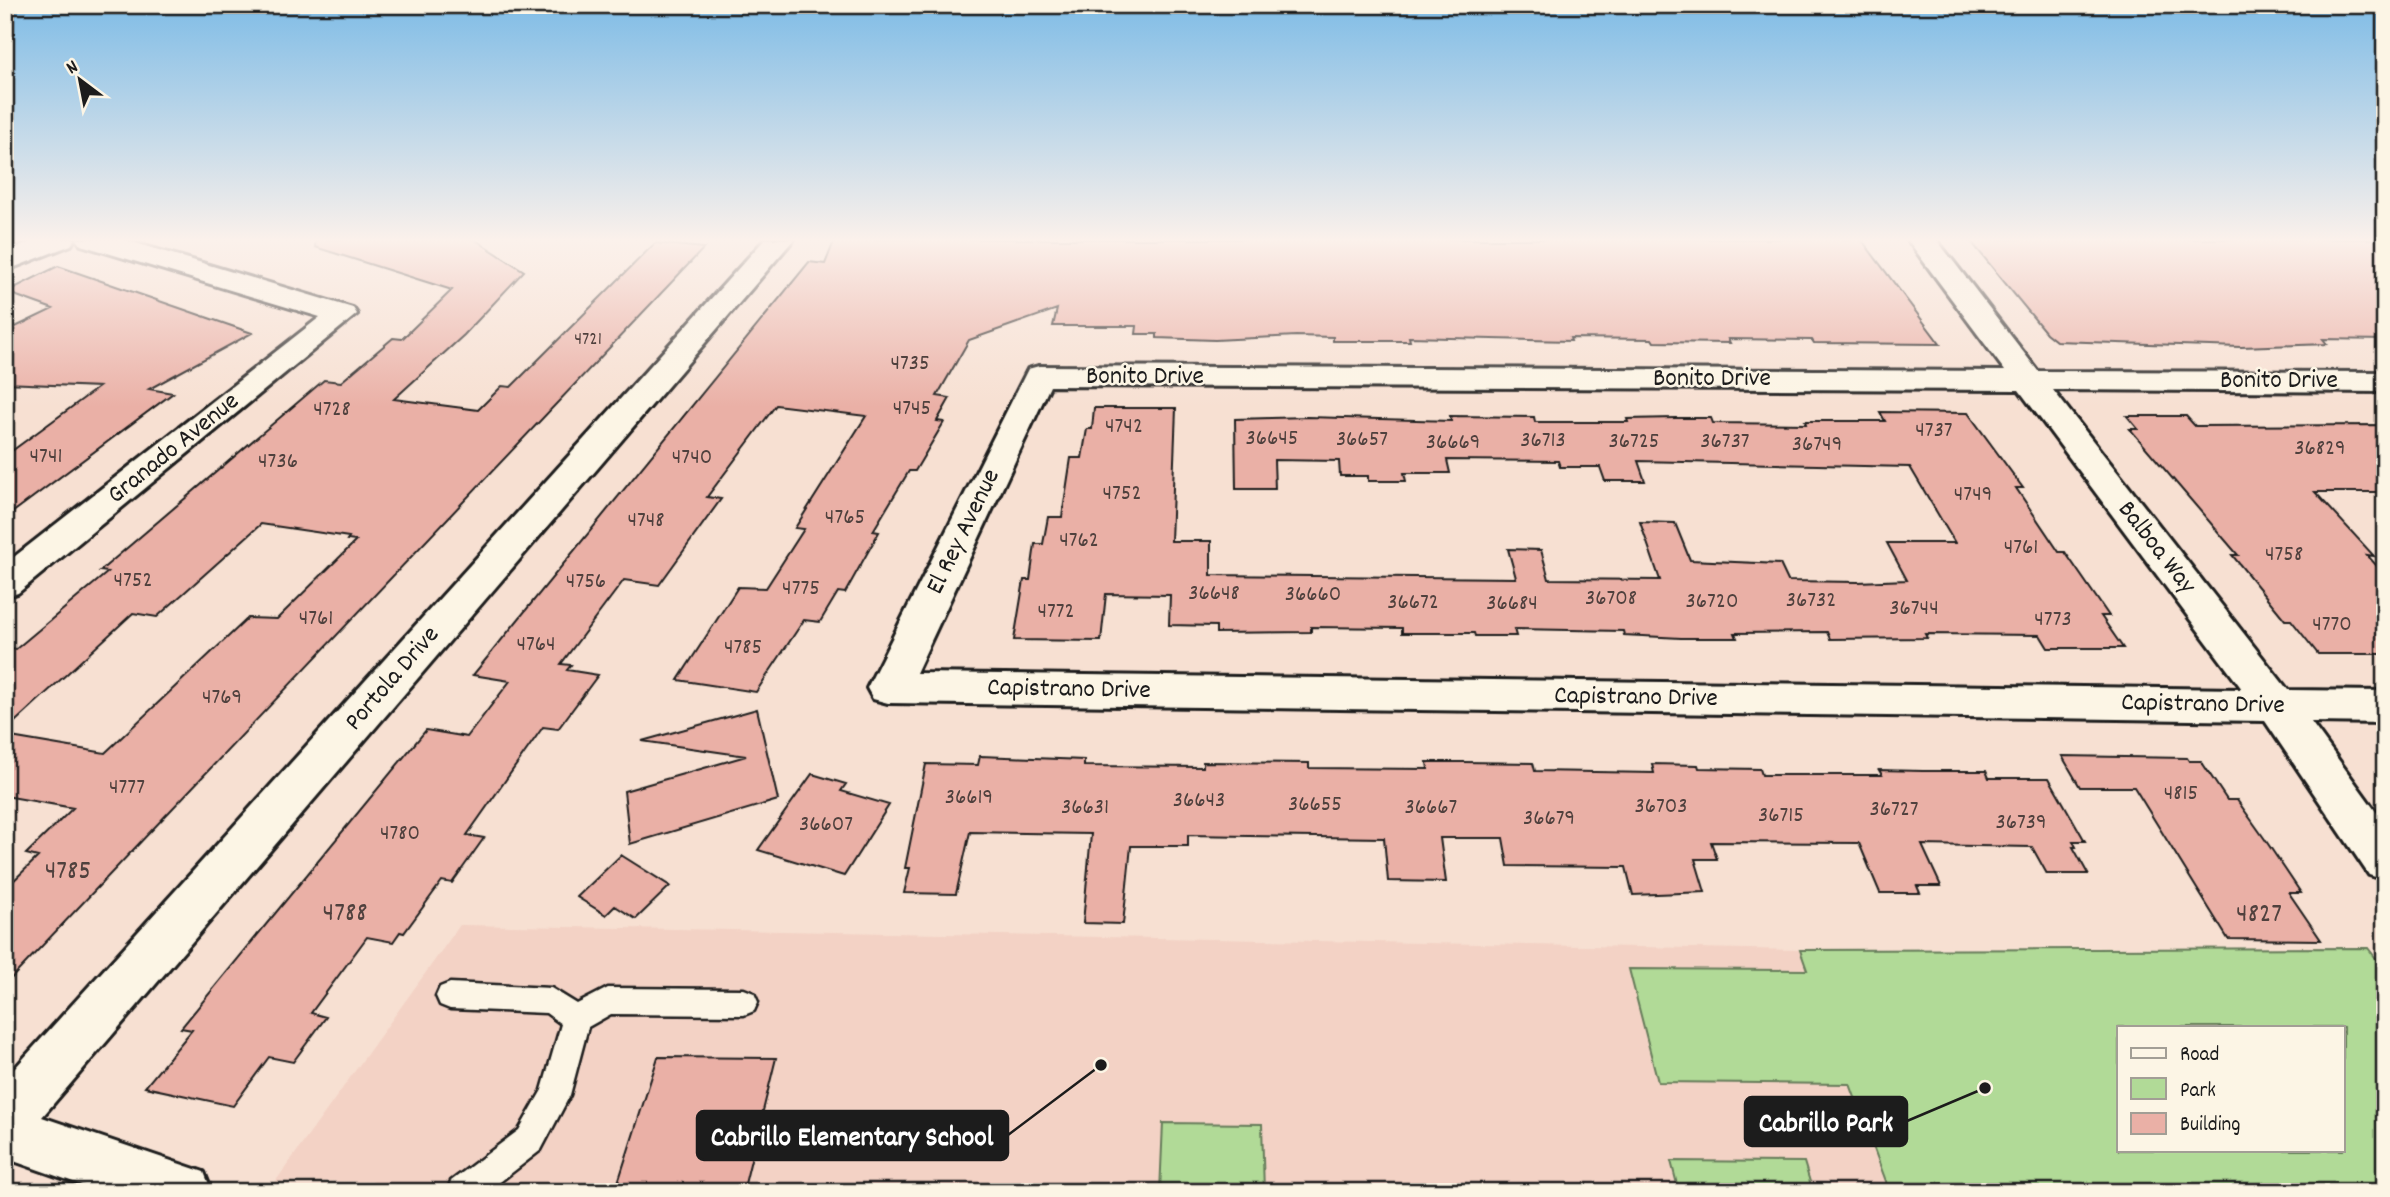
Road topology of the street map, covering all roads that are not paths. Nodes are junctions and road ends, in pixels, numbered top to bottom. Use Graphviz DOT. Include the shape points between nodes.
graph roads {
  1 [pos="278,295"];
  2 [pos="731,295"];
  3 [pos="1963,295"];
  4 [pos="1039,376"];
  5 [pos="2026,380"];
  6 [pos="2385,382"];
  7 [pos="5,584"];
  8 [pos="888,688"];
  9 [pos="2277,706"];
  10 [pos="2385,707"];
  11 [pos="2385,861"];
  12 [pos="450,996"];
  13 [pos="744,1002"];
  14 [pos="576,1019"];
  15 [pos="5,1119"];
  16 [pos="5,1131"];
  17 [pos="184,1192"];
  18 [pos="463,1192"];
  1 -- 7 [label="street, Granado Avenue" via="342,314"];
  2 -- 15 [label="street, Portola Drive"];
  3 -- 5 [label="street, Balboa Way"];
  4 -- 5 [label="street, Bonito Drive"];
  4 -- 8 [label="street, El Rey Avenue"];
  5 -- 6 [label="street, Bonito Drive"];
  5 -- 9 [label="street, Balboa Way"];
  8 -- 9 [label="street, Capistrano Drive"];
  9 -- 10 [label="street, Capistrano Drive"];
  9 -- 11 [label="street, Balboa Way"];
  12 -- 14 [label="lane" via="551,1001"];
  13 -- 14 [label="lane" via="608,1001"];
  14 -- 18 [label="lane" via="555,1095 530,1140"];
  16 -- 17 [label="street"];
}
